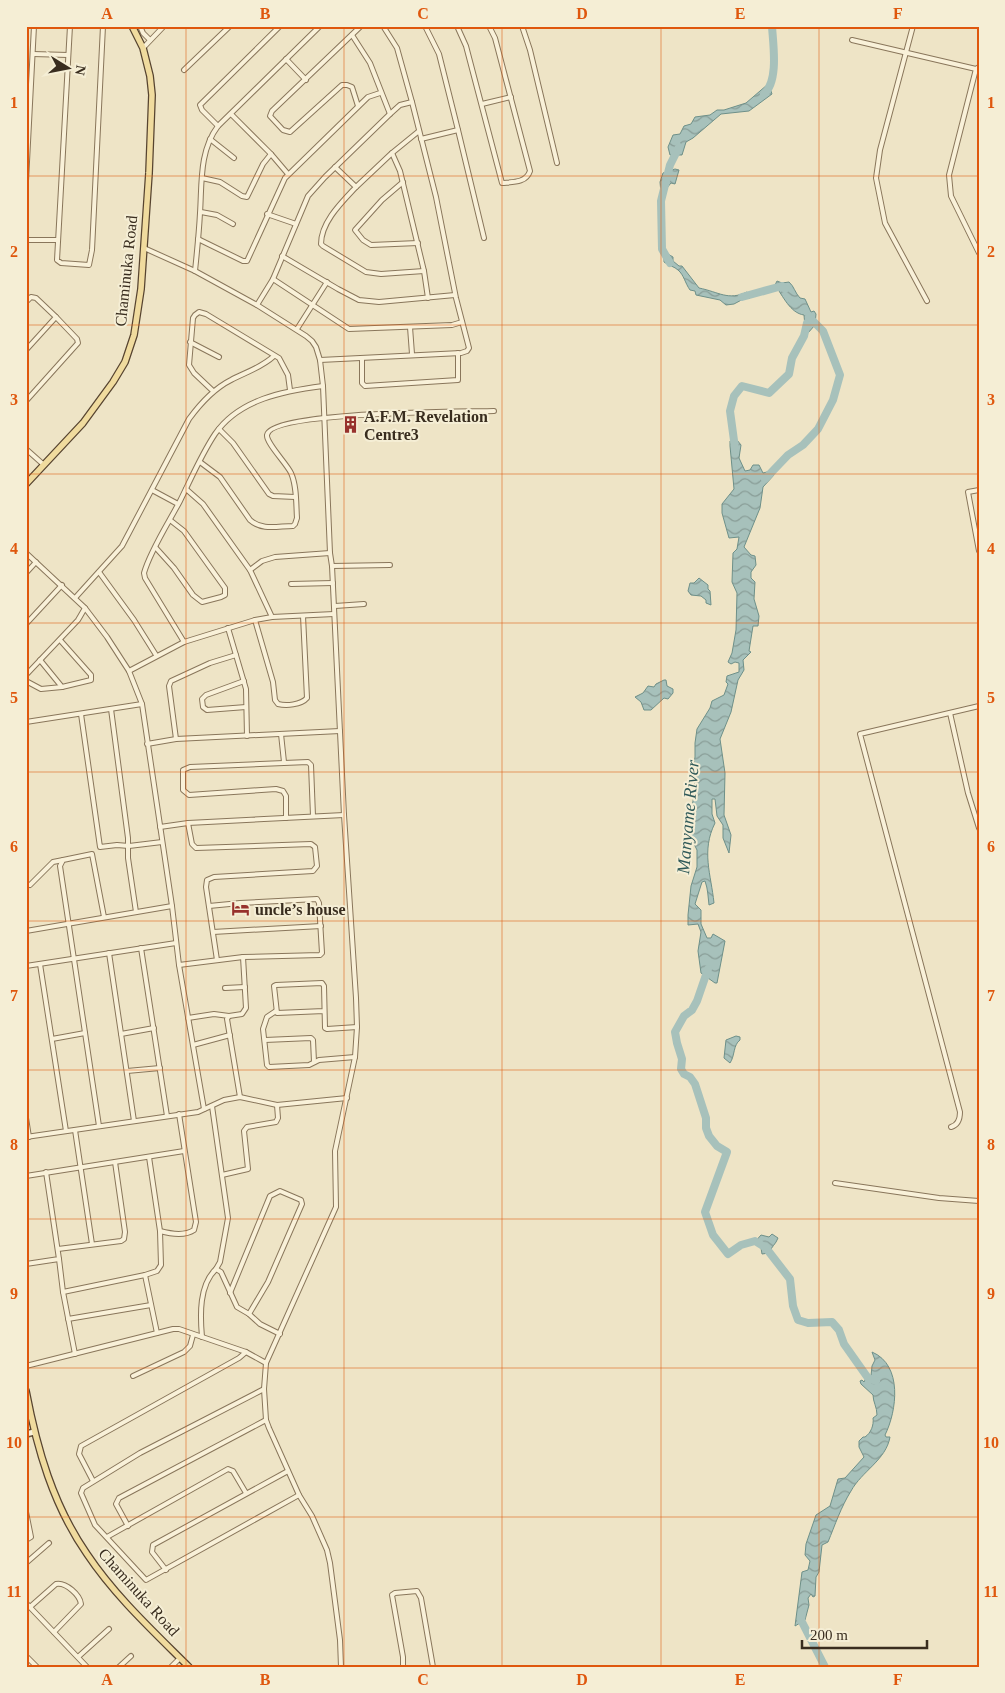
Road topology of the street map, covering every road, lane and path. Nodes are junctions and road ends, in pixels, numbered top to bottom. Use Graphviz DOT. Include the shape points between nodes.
graph roads {
  1 [pos="34,26"];
  2 [pos="70,26"];
  3 [pos="103,26"];
  4 [pos="132,26"];
  5 [pos="140,26"];
  6 [pos="164,26"];
  7 [pos="230,26"];
  8 [pos="280,26"];
  9 [pos="320,26"];
  10 [pos="361,26"];
  11 [pos="383,26"];
  12 [pos="425,26"];
  13 [pos="457,26"];
  14 [pos="489,26"];
  15 [pos="522,26"];
  16 [pos="913,26"];
  17 [pos="352,35"];
  18 [pos="150,40"];
  19 [pos="852,40"];
  20 [pos="143,48"];
  21 [pos="905,52"];
  22 [pos="33,54"];
  23 [pos="68,55"];
  24 [pos="286,59"];
  25 [pos="977,68"];
  26 [pos="184,70"];
  27 [pos="306,80"];
  28 [pos="380,93"];
  29 [pos="511,97"];
  30 [pos="412,102"];
  31 [pos="482,104"];
  32 [pos="358,106"];
  33 [pos="231,114"];
  34 [pos="390,114"];
  35 [pos="218,126"];
  36 [pos="458,130"];
  37 [pos="419,131"];
  38 [pos="421,138"];
  39 [pos="210,139"];
  40 [pos="392,153"];
  41 [pos="271,154"];
  42 [pos="234,158"];
  43 [pos="557,163"];
  44 [pos="335,167"];
  45 [pos="288,174"];
  46 [pos="26,176"];
  47 [pos="202,178"];
  48 [pos="26,181"];
  49 [pos="403,182"];
  50 [pos="356,187"];
  51 [pos="201,212"];
  52 [pos="267,214"];
  53 [pos="233,224"];
  54 [pos="296,224"];
  55 [pos="198,238"];
  56 [pos="484,238"];
  57 [pos="26,240"];
  58 [pos="58,240"];
  59 [pos="418,243"];
  60 [pos="144,248"];
  61 [pos="979,253"];
  62 [pos="282,256"];
  63 [pos="195,271"];
  64 [pos="424,271"];
  65 [pos="273,279"];
  66 [pos="326,282"];
  67 [pos="456,295"];
  68 [pos="428,298"];
  69 [pos="927,301"];
  70 [pos="26,302"];
  71 [pos="257,305"];
  72 [pos="312,306"];
  73 [pos="56,317"];
  74 [pos="462,322"];
  75 [pos="410,327"];
  76 [pos="296,329"];
  77 [pos="190,342"];
  78 [pos="26,350"];
  79 [pos="458,353"];
  80 [pos="412,354"];
  81 [pos="274,356"];
  82 [pos="219,357"];
  83 [pos="362,358"];
  84 [pos="320,360"];
  85 [pos="322,386"];
  86 [pos="290,390"];
  87 [pos="213,391"];
  88 [pos="26,401"];
  89 [pos="494,411"];
  90 [pos="324,419"];
  91 [pos="219,429"];
  92 [pos="26,449"];
  93 [pos="200,462"];
  94 [pos="44,465"];
  95 [pos="26,484"];
  96 [pos="186,489"];
  97 [pos="152,490"];
  98 [pos="979,490"];
  99 [pos="295,497"];
  100 [pos="178,504"];
  101 [pos="170,520"];
  102 [pos="156,548"];
  103 [pos="979,551"];
  104 [pos="26,553"];
  105 [pos="330,553"];
  106 [pos="36,562"];
  107 [pos="390,565"];
  108 [pos="332,566"];
  109 [pos="250,570"];
  110 [pos="99,572"];
  111 [pos="26,573"];
  112 [pos="333,583"];
  113 [pos="291,584"];
  114 [pos="62,585"];
  115 [pos="75,598"];
  116 [pos="364,604"];
  117 [pos="334,606"];
  118 [pos="85,608"];
  119 [pos="334,614"];
  120 [pos="303,616"];
  121 [pos="272,617"];
  122 [pos="255,620"];
  123 [pos="26,624"];
  124 [pos="228,628"];
  125 [pos="60,640"];
  126 [pos="184,642"];
  127 [pos="156,655"];
  128 [pos="236,655"];
  129 [pos="40,660"];
  130 [pos="129,671"];
  131 [pos="26,675"];
  132 [pos="26,681"];
  133 [pos="244,681"];
  134 [pos="62,687"];
  135 [pos="142,704"];
  136 [pos="979,706"];
  137 [pos="246,707"];
  138 [pos="111,709"];
  139 [pos="950,713"];
  140 [pos="81,714"];
  141 [pos="26,722"];
  142 [pos="340,732"];
  143 [pos="282,734"];
  144 [pos="247,736"];
  145 [pos="176,740"];
  146 [pos="147,744"];
  147 [pos="284,762"];
  148 [pos="344,815"];
  149 [pos="313,816"];
  150 [pos="286,818"];
  151 [pos="188,823"];
  152 [pos="160,827"];
  153 [pos="979,828"];
  154 [pos="162,842"];
  155 [pos="129,846"];
  156 [pos="63,860"];
  157 [pos="30,885"];
  158 [pos="172,906"];
  159 [pos="209,906"];
  160 [pos="136,912"];
  161 [pos="104,917"];
  162 [pos="69,924"];
  163 [pos="321,926"];
  164 [pos="26,931"];
  165 [pos="213,932"];
  166 [pos="176,943"];
  167 [pos="141,948"];
  168 [pos="109,953"];
  169 [pos="243,957"];
  170 [pos="74,958"];
  171 [pos="217,960"];
  172 [pos="40,964"];
  173 [pos="179,965"];
  174 [pos="26,966"];
  175 [pos="245,987"];
  176 [pos="225,988"];
  177 [pos="276,1011"];
  178 [pos="324,1011"];
  179 [pos="229,1016"];
  180 [pos="188,1018"];
  181 [pos="357,1027"];
  182 [pos="154,1028"];
  183 [pos="86,1033"];
  184 [pos="121,1034"];
  185 [pos="230,1035"];
  186 [pos="52,1039"];
  187 [pos="265,1040"];
  188 [pos="193,1044"];
  189 [pos="355,1057"];
  190 [pos="314,1062"];
  191 [pos="160,1068"];
  192 [pos="127,1072"];
  193 [pos="240,1097"];
  194 [pos="347,1098"];
  195 [pos="277,1105"];
  196 [pos="212,1106"];
  197 [pos="204,1109"];
  198 [pos="179,1114"];
  199 [pos="167,1116"];
  200 [pos="26,1118"];
  201 [pos="134,1121"];
  202 [pos="99,1126"];
  203 [pos="951,1127"];
  204 [pos="75,1130"];
  205 [pos="66,1131"];
  206 [pos="28,1137"];
  207 [pos="184,1151"];
  208 [pos="149,1157"];
  209 [pos="115,1162"];
  210 [pos="81,1167"];
  211 [pos="46,1172"];
  212 [pos="222,1175"];
  213 [pos="26,1176"];
  214 [pos="835,1183"];
  215 [pos="979,1201"];
  216 [pos="160,1231"];
  217 [pos="92,1244"];
  218 [pos="58,1249"];
  219 [pos="59,1259"];
  220 [pos="26,1264"];
  221 [pos="216,1269"];
  222 [pos="145,1275"];
  223 [pos="63,1292"];
  224 [pos="230,1293"];
  225 [pos="151,1304"];
  226 [pos="249,1314"];
  227 [pos="68,1319"];
  228 [pos="157,1333"];
  229 [pos="280,1334"];
  230 [pos="193,1335"];
  231 [pos="202,1337"];
  232 [pos="246,1352"];
  233 [pos="75,1354"];
  234 [pos="266,1363"];
  235 [pos="26,1366"];
  236 [pos="133,1376"];
  237 [pos="264,1388"];
  238 [pos="26,1392"];
  239 [pos="266,1420"];
  240 [pos="34,1432"];
  241 [pos="26,1434"];
  242 [pos="288,1471"];
  243 [pos="93,1481"];
  244 [pos="246,1493"];
  245 [pos="299,1495"];
  246 [pos="26,1512"];
  247 [pos="128,1526"];
  248 [pos="107,1537"];
  249 [pos="26,1540"];
  250 [pos="49,1543"];
  251 [pos="26,1563"];
  252 [pos="166,1570"];
  253 [pos="26,1603"];
  254 [pos="30,1607"];
  255 [pos="109,1629"];
  256 [pos="54,1632"];
  257 [pos="26,1656"];
  258 [pos="131,1656"];
  259 [pos="78,1657"];
  260 [pos="180,1658"];
  261 [pos="37,1667"];
  262 [pos="87,1667"];
  263 [pos="119,1667"];
  264 [pos="171,1667"];
  265 [pos="189,1667"];
  266 [pos="341,1667"];
  267 [pos="403,1667"];
  268 [pos="433,1667"];
  1 -- 22 [label="street"];
  2 -- 23 [label="street"];
  3 -- 58 [label="street" via="89,265 60,263 57,260"];
  4 -- 20 [label="main road, Chaminuka Road"];
  5 -- 18 [label="street"];
  6 -- 18 [label="street"];
  7 -- 26 [label="street"];
  8 -- 35 [label="street" via="200,105"];
  9 -- 24 [label="street"];
  10 -- 17 [label="street"];
  11 -- 30 [label="street" via="397,48"];
  12 -- 36 [label="street" via="439,54"];
  13 -- 31 [label="street"];
  14 -- 29 [label="street"];
  15 -- 43 [label="street"];
  16 -- 21 [label="street"];
  17 -- 27 [label="street"];
  17 -- 28 [label="street" via="370,63"];
  18 -- 20 [label="street"];
  19 -- 21 [label="street"];
  20 -- 60 [label="main road, Chaminuka Road" via="152,95"];
  21 -- 25 [label="street"];
  21 -- 69 [label="street" via="876,178 885,223"];
  22 -- 23 [label="street"];
  22 -- 46 [label="street"];
  23 -- 58 [label="street"];
  24 -- 27 [label="street"];
  24 -- 33 [label="street"];
  25 -- 61 [label="street" via="949,175 951,196"];
  27 -- 32 [label="street" via="270,113 283,130 294,129 342,86 352,87"];
  28 -- 32 [label="street" via="368,97"];
  28 -- 34 [label="street"];
  29 -- 31 [label="street"];
  29 -- 31 [label="street" via="530,171 522,181 502,184"];
  30 -- 34 [label="street" via="400,105"];
  30 -- 37 [label="street"];
  32 -- 45 [label="street"];
  33 -- 35 [label="street"];
  33 -- 41 [label="street"];
  34 -- 44 [label="street"];
  35 -- 39 [label="street"];
  36 -- 38 [label="street"];
  36 -- 56 [label="street"];
  37 -- 38 [label="street"];
  37 -- 40 [label="street"];
  38 -- 67 [label="street"];
  39 -- 42 [label="street"];
  39 -- 47 [label="street"];
  40 -- 49 [label="street"];
  40 -- 50 [label="street"];
  41 -- 45 [label="street"];
  41 -- 47 [label="street" via="247,197 220,182"];
  44 -- 50 [label="street"];
  44 -- 54 [label="street" via="308,196"];
  45 -- 52 [label="street"];
  46 -- 48 [label="street"];
  47 -- 51 [label="street"];
  49 -- 59 [label="street"];
  49 -- 59 [label="street" via="366,215 356,227 356,232 371,244"];
  50 -- 64 [label="street" via="335,209 321,244 366,272"];
  51 -- 53 [label="street" via="217,215"];
  51 -- 55 [label="street"];
  52 -- 54 [label="street"];
  52 -- 55 [label="street" via="246,261"];
  54 -- 62 [label="street"];
  55 -- 63 [label="street"];
  57 -- 58 [label="street"];
  59 -- 64 [label="street"];
  60 -- 63 [label="street"];
  60 -- 94 [label="main road, Chaminuka Road" via="139,312 125,362 83,423"];
  62 -- 65 [label="street"];
  62 -- 66 [label="street"];
  63 -- 71 [label="street"];
  64 -- 68 [label="street"];
  65 -- 71 [label="street"];
  65 -- 72 [label="street"];
  66 -- 68 [label="street" via="364,301"];
  66 -- 72 [label="street"];
  67 -- 68 [label="street"];
  67 -- 74 [label="street"];
  70 -- 73 [label="street" via="31,297 36,298"];
  71 -- 76 [label="street"];
  72 -- 75 [label="street" via="349,329"];
  72 -- 76 [label="street"];
  73 -- 78 [label="street"];
  73 -- 88 [label="street" via="78,343"];
  74 -- 75 [label="street"];
  74 -- 79 [label="street" via="469,348"];
  75 -- 80 [label="street"];
  76 -- 84 [label="street" via="312,341"];
  77 -- 81 [label="street" via="194,315 202,312"];
  77 -- 82 [label="street"];
  77 -- 87 [label="street" via="189,365"];
  79 -- 80 [label="street"];
  79 -- 83 [label="street" via="458,380 365,386 362,383"];
  80 -- 83 [label="street"];
  81 -- 86 [label="street" via="284,365"];
  81 -- 87 [label="street" via="260,367"];
  83 -- 84 [label="street"];
  84 -- 85 [label="street"];
  85 -- 86 [label="street"];
  85 -- 90 [label="street"];
  86 -- 91 [label="street" via="244,408"];
  87 -- 97 [label="street" via="189,419"];
  89 -- 90 [label="street"];
  90 -- 99 [label="street" via="290,422 268,432 270,443 291,474"];
  90 -- 105 [label="street"];
  91 -- 93 [label="street"];
  91 -- 99 [label="street" via="233,443 269,494"];
  92 -- 94 [label="street"];
  93 -- 96 [label="street"];
  93 -- 99 [label="street" via="216,473 250,520 260,527 296,524"];
  94 -- 95 [label="main road, Chaminuka Road"];
  96 -- 100 [label="street"];
  96 -- 109 [label="street" via="202,504"];
  97 -- 100 [label="street"];
  97 -- 110 [label="street" via="122,546"];
  98 -- 103 [label="street" via="968,492"];
  100 -- 101 [label="street"];
  101 -- 102 [label="street"];
  101 -- 102 [label="street" via="184,531 225,588 225,595 204,603 198,600"];
  102 -- 126 [label="street" via="144,575"];
  104 -- 106 [label="street"];
  105 -- 108 [label="street"];
  105 -- 109 [label="street" via="274,557"];
  106 -- 111 [label="street"];
  106 -- 114 [label="street"];
  107 -- 108 [label="street"];
  108 -- 112 [label="street"];
  109 -- 121 [label="street"];
  110 -- 115 [label="street"];
  110 -- 127 [label="street"];
  112 -- 113 [label="street"];
  112 -- 117 [label="street"];
  114 -- 115 [label="street"];
  114 -- 123 [label="street"];
  115 -- 118 [label="street"];
  116 -- 117 [label="street"];
  117 -- 119 [label="street"];
  118 -- 125 [label="street"];
  118 -- 130 [label="street"];
  119 -- 120 [label="street"];
  119 -- 142 [label="street"];
  120 -- 121 [label="street"];
  120 -- 122 [label="street" via="307,698 285,705 275,700"];
  121 -- 122 [label="street"];
  122 -- 124 [label="street"];
  124 -- 126 [label="street"];
  124 -- 128 [label="street"];
  125 -- 129 [label="street"];
  125 -- 134 [label="street" via="91,675 91,680"];
  126 -- 127 [label="street"];
  127 -- 130 [label="street"];
  128 -- 133 [label="street"];
  128 -- 145 [label="street" via="171,681"];
  129 -- 131 [label="street"];
  129 -- 134 [label="street"];
  130 -- 135 [label="street"];
  132 -- 134 [label="street" via="41,689"];
  133 -- 137 [label="street"];
  133 -- 137 [label="street" via="206,695 202,702 207,710"];
  135 -- 138 [label="street"];
  135 -- 146 [label="street"];
  136 -- 139 [label="street"];
  137 -- 144 [label="street"];
  138 -- 140 [label="street"];
  138 -- 155 [label="street"];
  139 -- 153 [label="street"];
  139 -- 203 [label="street" via="860,734 960,1112 958,1121"];
  140 -- 141 [label="street"];
  140 -- 155 [label="street" via="100,847"];
  142 -- 143 [label="street"];
  142 -- 148 [label="street"];
  143 -- 144 [label="street"];
  143 -- 147 [label="street"];
  144 -- 145 [label="street"];
  145 -- 146 [label="street"];
  146 -- 152 [label="street"];
  147 -- 149 [label="street" via="305,761 311,765"];
  147 -- 150 [label="street" via="190,767 182,774 183,790 189,795 283,791"];
  148 -- 149 [label="street"];
  148 -- 181 [label="street"];
  149 -- 150 [label="street"];
  150 -- 151 [label="street"];
  151 -- 152 [label="street"];
  151 -- 159 [label="street" via="192,844 196,848 311,844 315,847 317,866 313,871 210,878 206,883"];
  152 -- 154 [label="street"];
  154 -- 155 [label="street"];
  154 -- 158 [label="street"];
  155 -- 160 [label="street"];
  156 -- 157 [label="street" via="53,862"];
  156 -- 161 [label="street" via="92,854"];
  156 -- 162 [label="street" via="60,866"];
  158 -- 160 [label="street"];
  158 -- 166 [label="street"];
  159 -- 163 [label="street" via="317,899"];
  159 -- 165 [label="street"];
  160 -- 161 [label="street"];
  161 -- 162 [label="street"];
  162 -- 164 [label="street"];
  162 -- 170 [label="street"];
  163 -- 165 [label="street"];
  163 -- 169 [label="street" via="320,954"];
  165 -- 171 [label="street"];
  166 -- 167 [label="street"];
  166 -- 173 [label="street"];
  167 -- 168 [label="street"];
  167 -- 182 [label="street"];
  168 -- 170 [label="street"];
  168 -- 184 [label="street"];
  169 -- 171 [label="street"];
  169 -- 175 [label="street"];
  170 -- 172 [label="street"];
  170 -- 183 [label="street"];
  171 -- 173 [label="street"];
  172 -- 174 [label="street"];
  172 -- 186 [label="street"];
  173 -- 180 [label="street"];
  175 -- 176 [label="street"];
  175 -- 179 [label="street" via="245,1012"];
  177 -- 178 [label="street"];
  177 -- 178 [label="street" via="276,985 321,983 324,986"];
  177 -- 187 [label="street" via="264,1021"];
  178 -- 181 [label="street" via="327,1029"];
  179 -- 180 [label="street" via="214,1014"];
  179 -- 185 [label="street"];
  180 -- 188 [label="street"];
  181 -- 189 [label="street"];
  182 -- 184 [label="street"];
  182 -- 191 [label="street"];
  183 -- 186 [label="street"];
  183 -- 202 [label="street"];
  184 -- 192 [label="street"];
  185 -- 188 [label="street"];
  185 -- 193 [label="street"];
  186 -- 205 [label="street"];
  187 -- 190 [label="street" via="311,1038"];
  187 -- 190 [label="street" via="268,1067 309,1066"];
  188 -- 197 [label="street"];
  189 -- 190 [label="street"];
  189 -- 194 [label="street"];
  191 -- 192 [label="street"];
  191 -- 199 [label="street"];
  192 -- 201 [label="street"];
  193 -- 195 [label="street"];
  193 -- 196 [label="street"];
  194 -- 195 [label="street"];
  194 -- 229 [label="street" via="335,1151 336,1207"];
  195 -- 212 [label="street" via="276,1122 244,1131 248,1169"];
  196 -- 197 [label="street"];
  196 -- 212 [label="street"];
  197 -- 198 [label="street"];
  198 -- 199 [label="street"];
  198 -- 207 [label="street"];
  199 -- 201 [label="street"];
  200 -- 206 [label="street"];
  201 -- 202 [label="street"];
  202 -- 204 [label="street"];
  204 -- 205 [label="street"];
  204 -- 210 [label="street"];
  205 -- 206 [label="street"];
  207 -- 208 [label="street"];
  207 -- 216 [label="street" via="196,1227 191,1232 173,1234"];
  208 -- 209 [label="street"];
  208 -- 216 [label="street"];
  209 -- 210 [label="street"];
  209 -- 217 [label="street" via="125,1236 121,1241"];
  210 -- 211 [label="street"];
  210 -- 217 [label="street"];
  211 -- 213 [label="street"];
  211 -- 218 [label="street"];
  212 -- 221 [label="street" via="228,1223"];
  214 -- 215 [label="street"];
  216 -- 222 [label="street" via="160,1267"];
  217 -- 218 [label="street"];
  218 -- 219 [label="street"];
  219 -- 220 [label="street"];
  219 -- 223 [label="street"];
  221 -- 224 [label="street"];
  221 -- 231 [label="street" via="209,1276 202,1302"];
  222 -- 223 [label="street"];
  222 -- 225 [label="street"];
  223 -- 227 [label="street"];
  224 -- 226 [label="street" via="237,1307"];
  224 -- 226 [label="street" via="270,1196 280,1191 300,1199 302,1204 268,1282"];
  225 -- 227 [label="street"];
  225 -- 228 [label="street"];
  226 -- 229 [label="street"];
  227 -- 233 [label="street"];
  228 -- 230 [label="street" via="176,1329"];
  228 -- 233 [label="street"];
  229 -- 234 [label="street"];
  230 -- 231 [label="street"];
  230 -- 236 [label="street" via="184,1352"];
  231 -- 232 [label="street"];
  232 -- 234 [label="street"];
  232 -- 243 [label="street" via="81,1446 79,1454"];
  233 -- 235 [label="street"];
  234 -- 237 [label="street"];
  237 -- 239 [label="street"];
  237 -- 243 [label="street"];
  238 -- 240 [label="main road, Chaminuka Road"];
  239 -- 242 [label="street"];
  239 -- 247 [label="street" via="119,1498 116,1504"];
  240 -- 241 [label="street"];
  240 -- 260 [label="main road, Chaminuka Road" via="56,1497 86,1553 115,1590"];
  242 -- 244 [label="street"];
  242 -- 245 [label="street"];
  243 -- 248 [label="street" via="83,1488 81,1494 91,1518"];
  244 -- 247 [label="street" via="234,1471 228,1469"];
  244 -- 252 [label="street" via="153,1546 152,1552"];
  245 -- 252 [label="street"];
  245 -- 266 [label="street" via="312,1516 328,1557"];
  246 -- 249 [label="street" via="32,1532"];
  247 -- 248 [label="street"];
  248 -- 252 [label="street" via="146,1580"];
  250 -- 251 [label="street"];
  253 -- 254 [label="street"];
  254 -- 256 [label="street"];
  254 -- 256 [label="street" via="56,1584 62,1583 81,1600 81,1604"];
  255 -- 259 [label="street"];
  256 -- 259 [label="street"];
  257 -- 261 [label="street"];
  258 -- 263 [label="street"];
  259 -- 262 [label="street"];
  260 -- 264 [label="street"];
  260 -- 265 [label="main road, Chaminuka Road"];
  267 -- 268 [label="street" via="392,1595 413,1590 421,1598"];
}
